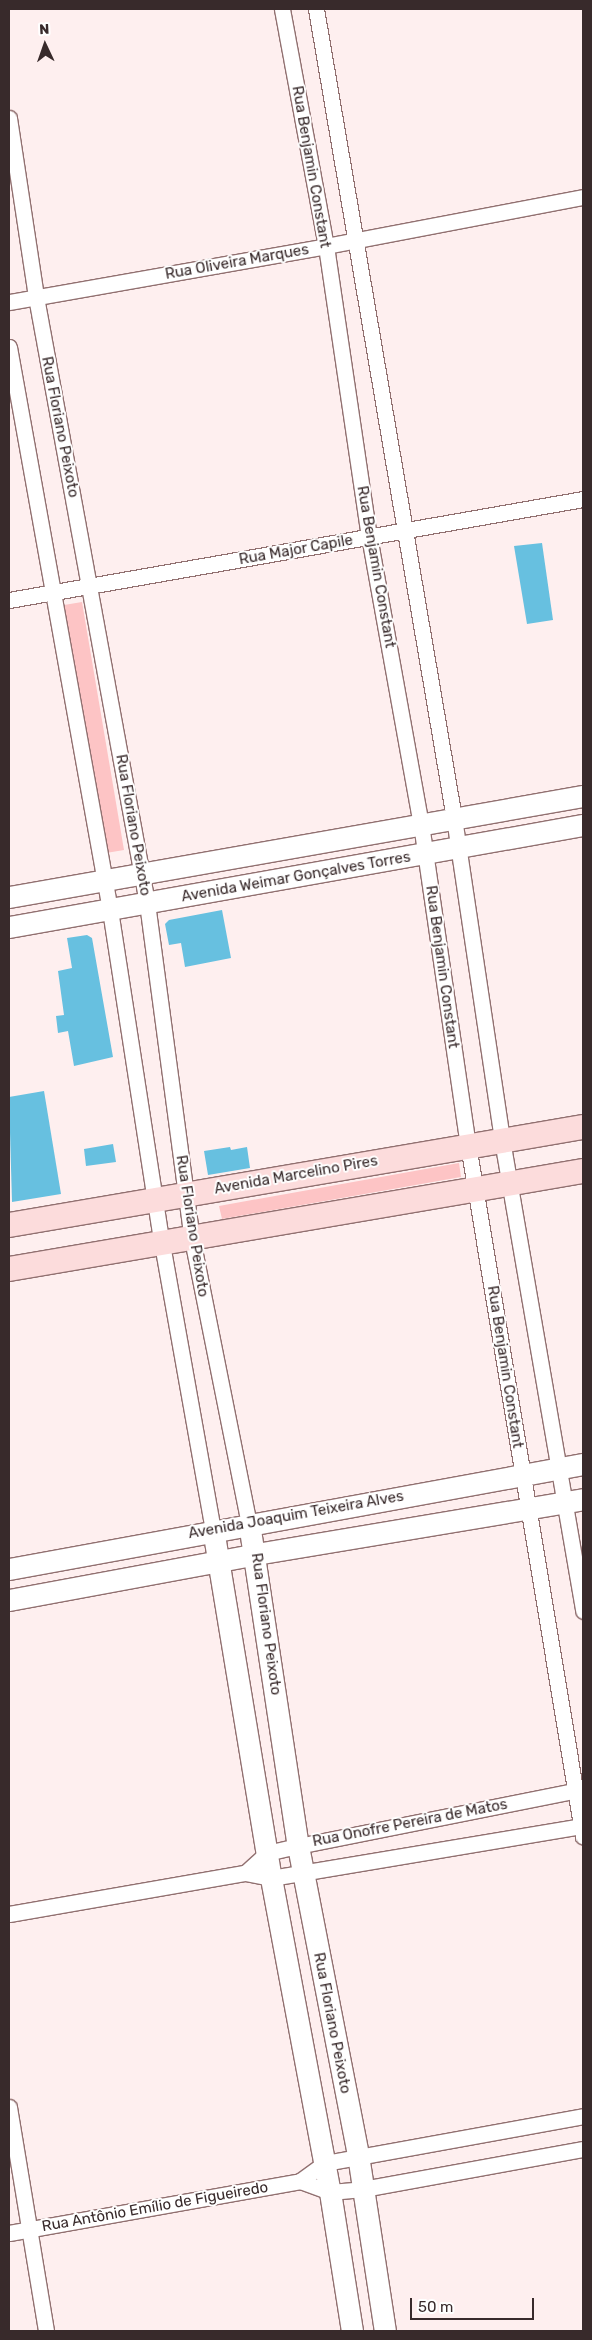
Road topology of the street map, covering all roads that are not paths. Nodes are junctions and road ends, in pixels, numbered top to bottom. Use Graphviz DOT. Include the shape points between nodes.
graph roads {
  1 [pos="282,9"];
  2 [pos="316,9"];
  3 [pos="9,118"];
  4 [pos="583,197"];
  5 [pos="357,239"];
  6 [pos="326,246"];
  7 [pos="36,297"];
  8 [pos="9,302"];
  9 [pos="9,347"];
  10 [pos="583,499"];
  11 [pos="404,530"];
  12 [pos="369,536"];
  13 [pos="90,587"];
  14 [pos="53,593"];
  15 [pos="9,600"];
  16 [pos="583,796"];
  17 [pos="454,818"];
  18 [pos="421,824"];
  19 [pos="583,826"];
  20 [pos="457,848"];
  21 [pos="425,854"];
  22 [pos="142,875"];
  23 [pos="104,881"];
  24 [pos="9,897"];
  25 [pos="147,903"];
  26 [pos="110,910"];
  27 [pos="9,927"];
  28 [pos="583,1126"];
  29 [pos="502,1140"];
  30 [pos="468,1145"];
  31 [pos="583,1171"];
  32 [pos="510,1183"];
  33 [pos="476,1188"];
  34 [pos="186,1194"];
  35 [pos="156,1199"];
  36 [pos="9,1225"];
  37 [pos="192,1239"];
  38 [pos="162,1244"];
  39 [pos="9,1269"];
  40 [pos="583,1464"];
  41 [pos="559,1468"];
  42 [pos="523,1474"];
  43 [pos="574,1501"];
  44 [pos="529,1508"];
  45 [pos="249,1523"];
  46 [pos="213,1529"];
  47 [pos="256,1554"];
  48 [pos="218,1561"];
  49 [pos="9,1569"];
  50 [pos="9,1600"];
  51 [pos="583,1610"];
  52 [pos="579,1790"];
  53 [pos="583,1830"];
  54 [pos="298,1846"];
  55 [pos="267,1853"];
  56 [pos="303,1872"];
  57 [pos="245,1873"];
  58 [pos="271,1878"];
  59 [pos="9,1914"];
  60 [pos="9,2107"];
  61 [pos="583,2116"];
  62 [pos="583,2149"];
  63 [pos="358,2155"];
  64 [pos="325,2163"];
  65 [pos="300,2180"];
  66 [pos="363,2189"];
  67 [pos="330,2192"];
  68 [pos="30,2229"];
  69 [pos="9,2233"];
  70 [pos="46,2331"];
  71 [pos="352,2331"];
  72 [pos="385,2331"];
  1 -- 6 [label="street, Rua Benjamin Constant"];
  2 -- 5 [label="street"];
  3 -- 7 [label="street, Rua Floriano Peixoto"];
  4 -- 5 [label="street, Rua Oliveira Marques"];
  5 -- 6 [label="street, Rua Oliveira Marques"];
  5 -- 11 [label="street"];
  6 -- 7 [label="street, Rua Oliveira Marques"];
  6 -- 12 [label="street, Rua Benjamin Constant"];
  7 -- 8 [label="street, Rua Oliveira Marques"];
  7 -- 13 [label="street, Rua Floriano Peixoto"];
  9 -- 14 [label="street, Rua Floriano Peixoto"];
  10 -- 11 [label="street, Rua Major Capile"];
  11 -- 12 [label="street, Rua Major Capile"];
  11 -- 17 [label="street"];
  12 -- 13 [label="street, Rua Major Capile"];
  12 -- 18 [label="street, Rua Benjamin Constant"];
  13 -- 14 [label="street, Rua Major Capile"];
  13 -- 22 [label="street, Rua Floriano Peixoto"];
  14 -- 15 [label="street, Rua Major Capile"];
  14 -- 23 [label="street, Rua Floriano Peixoto"];
  16 -- 17 [label="main road, Avenida Weimar Gonçalves Torres"];
  17 -- 18 [label="main road, Avenida Weimar Gonçalves Torres"];
  17 -- 20 [label="street"];
  18 -- 21 [label="street, Rua Benjamin Constant"];
  18 -- 22 [label="main road, Avenida Weimar Gonçalves Torres"];
  19 -- 20 [label="main road, Avenida Weimar Gonçalves Torres"];
  20 -- 21 [label="main road, Avenida Weimar Gonçalves Torres"];
  20 -- 29 [label="street"];
  21 -- 25 [label="main road, Avenida Weimar Gonçalves Torres"];
  21 -- 30 [label="street, Rua Benjamin Constant"];
  22 -- 23 [label="main road, Avenida Weimar Gonçalves Torres"];
  22 -- 25 [label="street, Rua Floriano Peixoto"];
  23 -- 24 [label="main road, Avenida Weimar Gonçalves Torres"];
  23 -- 26 [label="street, Rua Floriano Peixoto"];
  25 -- 26 [label="main road, Avenida Weimar Gonçalves Torres"];
  25 -- 34 [label="street, Rua Floriano Peixoto"];
  26 -- 27 [label="main road, Avenida Weimar Gonçalves Torres"];
  26 -- 35 [label="street, Rua Floriano Peixoto"];
  28 -- 29 [label="main road, Avenida Marcelino Pires"];
  29 -- 30 [label="main road, Avenida Marcelino Pires"];
  29 -- 32 [label="street"];
  30 -- 33 [label="street, Rua Benjamin Constant"];
  30 -- 34 [label="main road, Avenida Marcelino Pires"];
  31 -- 32 [label="main road"];
  32 -- 33 [label="main road"];
  32 -- 41 [label="street"];
  33 -- 37 [label="main road"];
  33 -- 42 [label="street, Rua Benjamin Constant"];
  34 -- 35 [label="main road, Avenida Marcelino Pires"];
  34 -- 37 [label="street, Rua Floriano Peixoto"];
  35 -- 36 [label="main road, Avenida Marcelino Pires"];
  35 -- 38 [label="street, Rua Floriano Peixoto"];
  37 -- 38 [label="main road"];
  37 -- 45 [label="street, Rua Floriano Peixoto"];
  38 -- 39 [label="main road"];
  38 -- 46 [label="street, Rua Floriano Peixoto"];
  40 -- 41 [label="main road, Avenida Joaquim Teixeira Alves"];
  41 -- 42 [label="main road, Avenida Joaquim Teixeira Alves"];
  41 -- 43 [label="street"];
  42 -- 44 [label="street, Rua Benjamin Constant"];
  42 -- 45 [label="main road, Avenida Joaquim Teixeira Alves"];
  43 -- 44 [label="main road, Avenida Joaquim Teixeira Alves"];
  43 -- 51 [label="street"];
  44 -- 47 [label="main road, Avenida Joaquim Teixeira Alves"];
  44 -- 52 [label="street, Rua Benjamin Constant"];
  45 -- 46 [label="main road, Avenida Joaquim Teixeira Alves"];
  45 -- 47 [label="main road, Rua Floriano Peixoto"];
  46 -- 48 [label="main road, Rua Floriano Peixoto"];
  46 -- 49 [label="main road, Avenida Joaquim Teixeira Alves"];
  47 -- 48 [label="main road, Avenida Joaquim Teixeira Alves"];
  47 -- 54 [label="main road, Rua Floriano Peixoto"];
  48 -- 50 [label="main road, Avenida Joaquim Teixeira Alves"];
  48 -- 55 [label="main road, Rua Floriano Peixoto"];
  52 -- 53 [label="street, Rua Benjamin Constant"];
  52 -- 54 [label="street, Rua Onofre Pereira de Matos"];
  53 -- 56 [label="street, Rua Onofre Pereira de Matos"];
  54 -- 55 [label="street, Rua Onofre Pereira de Matos"];
  54 -- 56 [label="main road, Rua Floriano Peixoto"];
  55 -- 57 [label="street, Rua Onofre Pereira de Matos"];
  55 -- 58 [label="main road, Rua Floriano Peixoto"];
  56 -- 58 [label="street, Rua Onofre Pereira de Matos"];
  56 -- 63 [label="main road, Rua Floriano Peixoto"];
  57 -- 58 [label="street, Rua Onofre Pereira de Matos"];
  57 -- 59 [label="street, Rua Onofre Pereira de Matos"];
  58 -- 64 [label="main road, Rua Floriano Peixoto"];
  60 -- 68 [label="street"];
  61 -- 63 [label="street, Rua Antônio Emílio de Figueiredo"];
  62 -- 66 [label="street"];
  63 -- 64 [label="street, Rua Antônio Emílio de Figueiredo"];
  63 -- 66 [label="main road, Rua Floriano Peixoto"];
  64 -- 65 [label="street, Rua Antônio Emílio de Figueiredo"];
  64 -- 67 [label="main road, Rua Floriano Peixoto"];
  65 -- 67 [label="street"];
  65 -- 68 [label="street, Rua Antônio Emílio de Figueiredo"];
  66 -- 67 [label="street"];
  66 -- 72 [label="main road, Rua Floriano Peixoto"];
  67 -- 71 [label="main road, Rua Floriano Peixoto"];
  68 -- 69 [label="street, Rua Antônio Emílio de Figueiredo"];
  68 -- 70 [label="street"];
}
